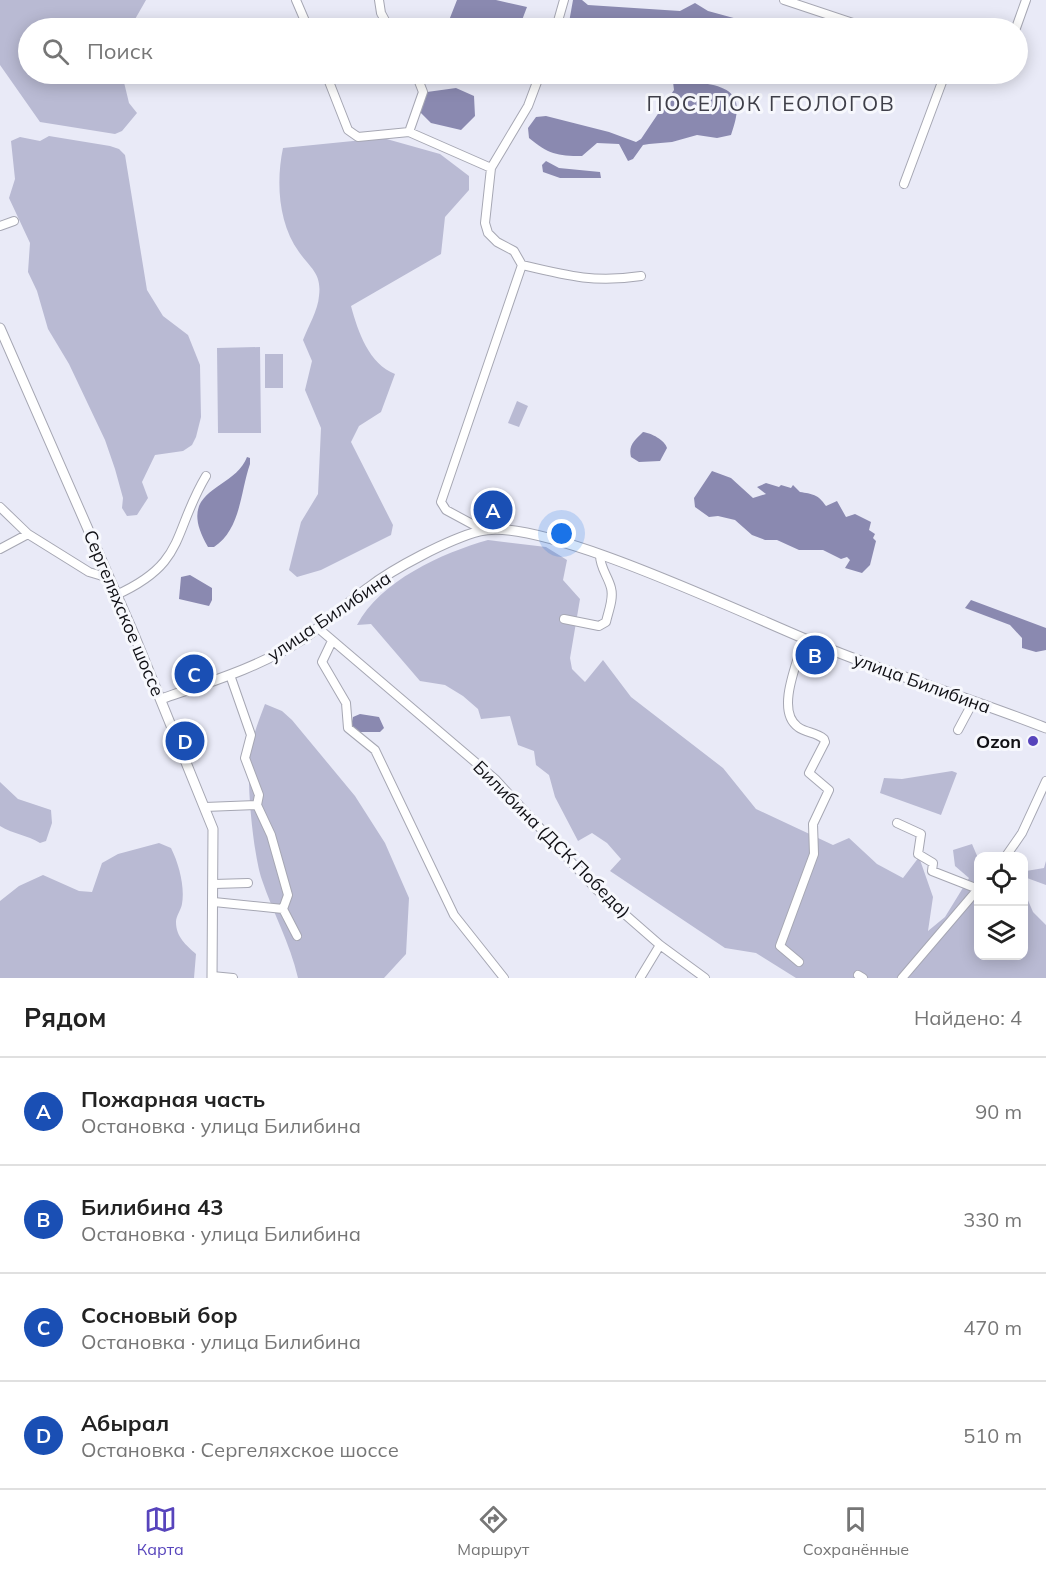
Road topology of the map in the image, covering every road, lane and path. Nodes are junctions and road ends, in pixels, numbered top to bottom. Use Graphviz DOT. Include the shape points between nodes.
graph roads {
  1 [pos="296,0"];
  2 [pos="379,0"];
  3 [pos="564,0"];
  4 [pos="784,0"];
  5 [pos="1026,0"];
  6 [pos="304,18"];
  7 [pos="384,18"];
  8 [pos="559,18"];
  9 [pos="838,18"];
  10 [pos="1020,18"];
  11 [pos="330,84"];
  12 [pos="420,84"];
  13 [pos="536,84"];
  14 [pos="941,84"];
  15 [pos="409,132"];
  16 [pos="491,168"];
  17 [pos="904,184"];
  18 [pos="14,221"];
  19 [pos="0,226"];
  20 [pos="522,265"];
  21 [pos="641,276"];
  22 [pos="0,328"];
  23 [pos="206,476"];
  24 [pos="0,507"];
  25 [pos="483,530"];
  26 [pos="28,534"];
  27 [pos="0,549"];
  28 [pos="600,555"];
  29 [pos="109,578"];
  30 [pos="116,595"];
  31 [pos="564,619"];
  32 [pos="318,628"];
  33 [pos="804,639"];
  34 [pos="332,641"];
  35 [pos="230,675"];
  36 [pos="161,699"];
  37 [pos="973,702"];
  38 [pos="1046,728"];
  39 [pos="958,730"];
  40 [pos="1046,781"];
  41 [pos="256,805"];
  42 [pos="205,807"];
  43 [pos="897,823"];
  44 [pos="1009,852"];
  45 [pos="248,883"];
  46 [pos="214,884"];
  47 [pos="214,902"];
  48 [pos="283,909"];
  49 [pos="297,936"];
  50 [pos="660,945"];
  51 [pos="799,962"];
  52 [pos="212,977"];
  53 [pos="233,978"];
  54 [pos="504,978"];
  55 [pos="640,978"];
  56 [pos="705,978"];
  57 [pos="902,978"];
  1 -- 6 [label="street"];
  2 -- 7 [label="street"];
  3 -- 8 [label="street"];
  4 -- 9 [label="street"];
  5 -- 10 [label="street"];
  11 -- 15 [label="street" via="350,134 358,137"];
  12 -- 15 [label="street" via="423,92"];
  13 -- 16 [label="street" via="528,106"];
  14 -- 17 [label="street"];
  15 -- 16 [label="street"];
  16 -- 20 [label="street" via="485,223 488,233 514,250"];
  18 -- 19 [label="street"];
  20 -- 21 [label="street" via="579,279 615,281"];
  20 -- 25 [label="street" via="441,502 446,510"];
  22 -- 29 [label="main road, Сергеляхское шоссе"];
  23 -- 30 [label="street" via="164,565"];
  24 -- 26 [label="street"];
  25 -- 28 [label="main road, улица Билибина" via="547,537"];
  25 -- 32 [label="main road, улица Билибина" via="442,546 370,586"];
  26 -- 27 [label="street"];
  26 -- 29 [label="street" via="89,572"];
  28 -- 31 [label="street" via="612,596 606,622 599,626"];
  28 -- 33 [label="main road, улица Билибина"];
  29 -- 30 [label="main road, Сергеляхское шоссе"];
  30 -- 36 [label="main road, Сергеляхское шоссе"];
  32 -- 34 [label="street, Билибина (ДСК Победа)"];
  32 -- 35 [label="main road, улица Билибина" via="276,656"];
  33 -- 37 [label="main road, улица Билибина"];
  33 -- 51 [label="street" via="787,700 788,714 799,728 824,739 809,773 829,790 813,824 814,854 780,945"];
  34 -- 50 [label="street, Билибина (ДСК Победа)" via="495,779 597,890"];
  34 -- 54 [label="street" via="322,662 346,703 348,728 375,750 454,915"];
  35 -- 36 [label="main road, улица Билибина"];
  35 -- 41 [label="street" via="251,735 245,758 259,795"];
  36 -- 42 [label="main road, Сергеляхское шоссе"];
  37 -- 38 [label="main road, улица Билибина"];
  37 -- 39 [label="street"];
  40 -- 44 [label="street"];
  41 -- 42 [label="street"];
  41 -- 48 [label="street" via="272,835 288,895"];
  42 -- 46 [label="main road, Сергеляхское шоссе" via="213,829"];
  43 -- 57 [label="street" via="921,834 918,854 933,864 932,871 978,889"];
  45 -- 46 [label="street"];
  46 -- 47 [label="main road, Сергеляхское шоссе"];
  47 -- 48 [label="street"];
  47 -- 52 [label="main road, Сергеляхское шоссе"];
  48 -- 49 [label="street"];
  50 -- 55 [label="street"];
  50 -- 56 [label="street, Билибина (ДСК Победа)"];
  52 -- 53 [label="street"];
}
